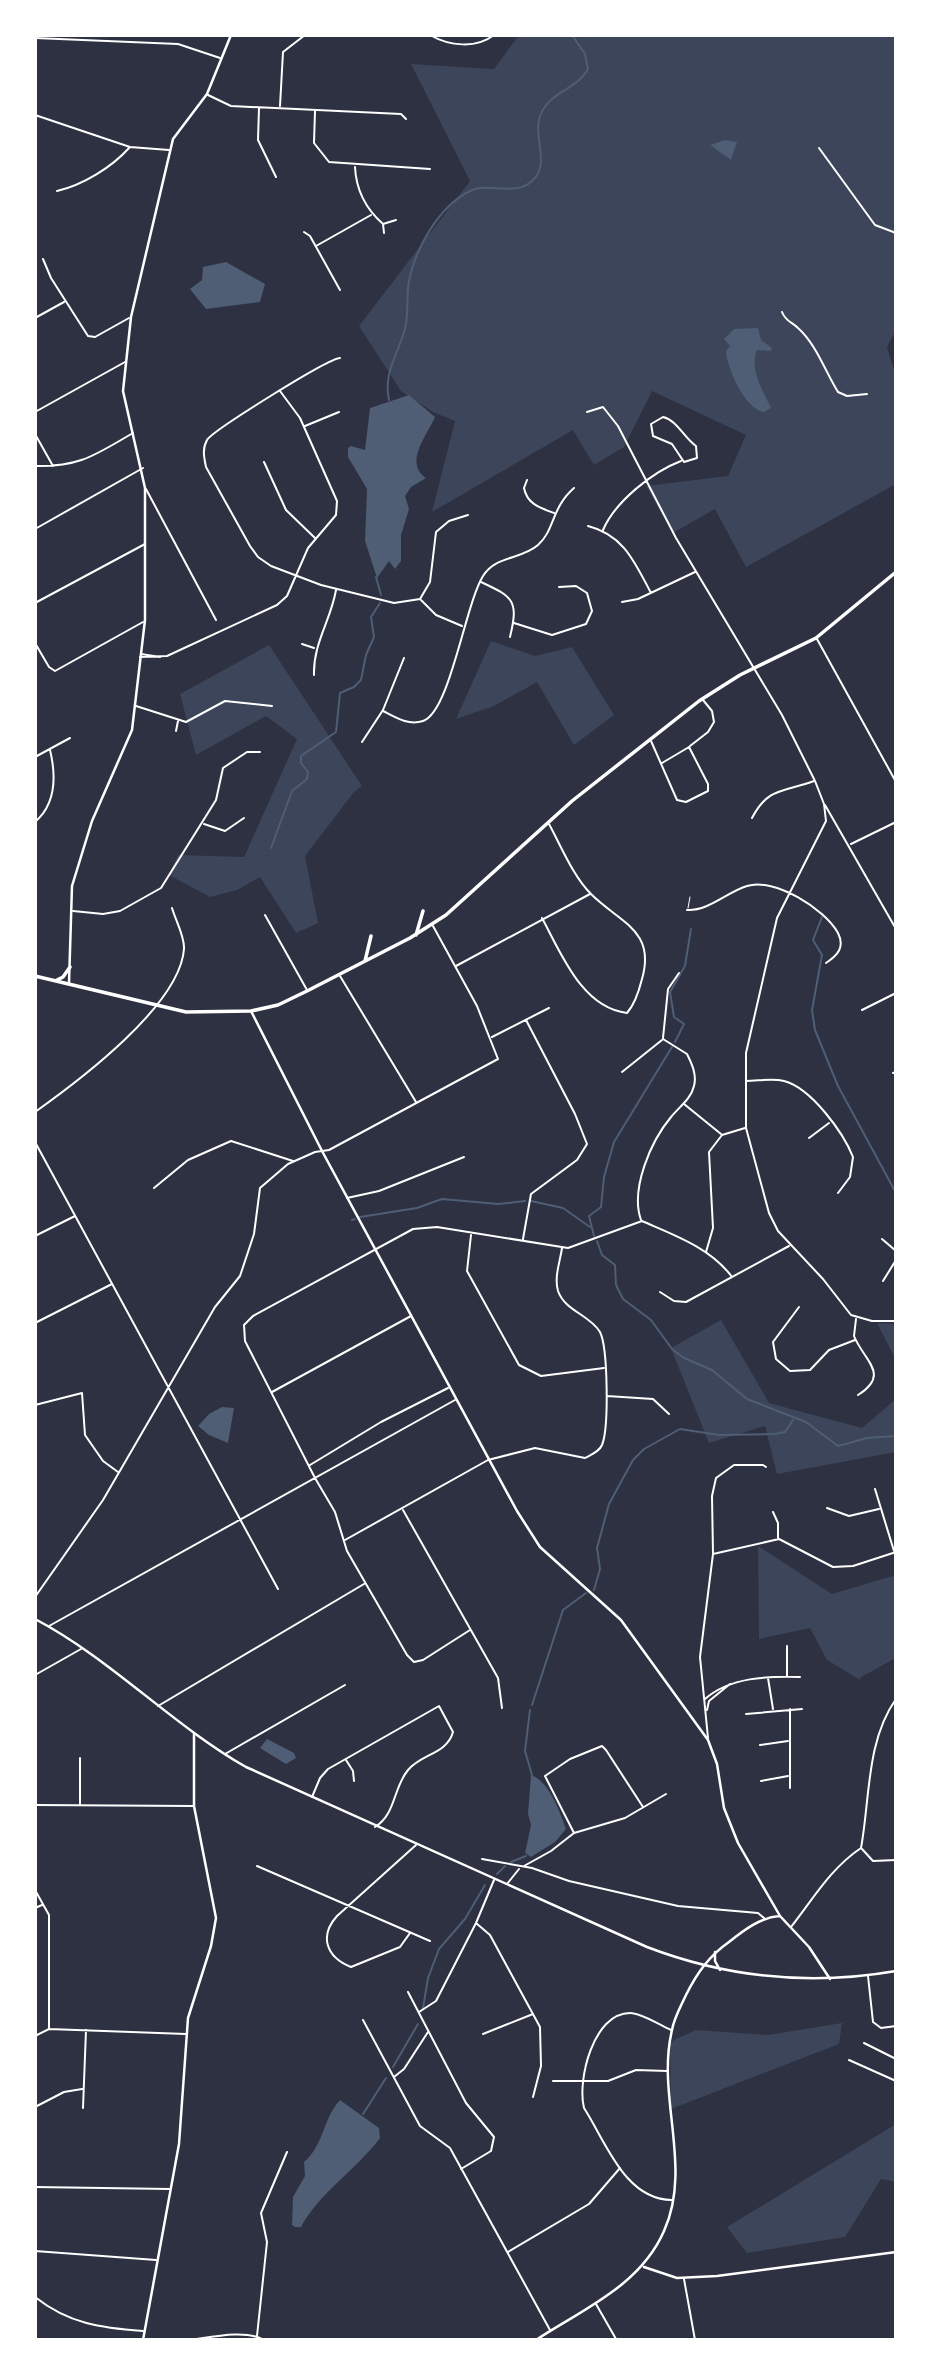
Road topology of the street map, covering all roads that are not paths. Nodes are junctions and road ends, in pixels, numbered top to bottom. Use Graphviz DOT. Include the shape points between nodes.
graph roads {
  1 [pos="231,35"];
  2 [pos="305,35"];
  3 [pos="430,35"];
  4 [pos="494,35"];
  5 [pos="35,38"];
  6 [pos="222,59"];
  7 [pos="207,94"];
  8 [pos="259,107"];
  9 [pos="280,107"];
  10 [pos="315,110"];
  11 [pos="35,115"];
  12 [pos="406,118"];
  13 [pos="130,147"];
  14 [pos="819,148"];
  15 [pos="170,150"];
  16 [pos="355,166"];
  17 [pos="430,169"];
  18 [pos="276,177"];
  19 [pos="57,191"];
  20 [pos="372,215"];
  21 [pos="396,220"];
  22 [pos="383,224"];
  23 [pos="304,232"];
  24 [pos="384,233"];
  25 [pos="896,233"];
  26 [pos="316,246"];
  27 [pos="43,259"];
  28 [pos="340,290"];
  29 [pos="65,301"];
  30 [pos="782,312"];
  31 [pos="131,317"];
  32 [pos="35,318"];
  33 [pos="896,342"];
  34 [pos="340,358"];
  35 [pos="896,360"];
  36 [pos="125,362"];
  37 [pos="279,390"];
  38 [pos="867,394"];
  39 [pos="35,412"];
  40 [pos="339,412"];
  41 [pos="587,412"];
  42 [pos="304,426"];
  43 [pos="134,433"];
  44 [pos="35,434"];
  45 [pos="682,461"];
  46 [pos="264,462"];
  47 [pos="35,466"];
  48 [pos="53,466"];
  49 [pos="143,468"];
  50 [pos="527,480"];
  51 [pos="646,484"];
  52 [pos="145,488"];
  53 [pos="574,488"];
  54 [pos="554,513"];
  55 [pos="468,514"];
  56 [pos="588,526"];
  57 [pos="35,529"];
  58 [pos="603,530"];
  59 [pos="316,538"];
  60 [pos="146,544"];
  61 [pos="695,572"];
  62 [pos="896,572"];
  63 [pos="297,576"];
  64 [pos="480,581"];
  65 [pos="559,587"];
  66 [pos="336,589"];
  67 [pos="651,593"];
  68 [pos="420,599"];
  69 [pos="622,602"];
  70 [pos="35,603"];
  71 [pos="145,620"];
  72 [pos="216,620"];
  73 [pos="514,623"];
  74 [pos="463,626"];
  75 [pos="510,637"];
  76 [pos="816,638"];
  77 [pos="35,643"];
  78 [pos="302,644"];
  79 [pos="142,647"];
  80 [pos="315,648"];
  81 [pos="140,655"];
  82 [pos="153,655"];
  83 [pos="161,657"];
  84 [pos="404,658"];
  85 [pos="753,668"];
  86 [pos="314,674"];
  87 [pos="702,699"];
  88 [pos="135,706"];
  89 [pos="272,706"];
  90 [pos="383,711"];
  91 [pos="179,720"];
  92 [pos="176,731"];
  93 [pos="70,738"];
  94 [pos="650,739"];
  95 [pos="362,742"];
  96 [pos="690,747"];
  97 [pos="50,750"];
  98 [pos="260,752"];
  99 [pos="35,757"];
  100 [pos="662,763"];
  101 [pos="815,781"];
  102 [pos="896,782"];
  103 [pos="824,804"];
  104 [pos="244,818"];
  105 [pos="752,818"];
  106 [pos="35,822"];
  107 [pos="548,822"];
  108 [pos="896,822"];
  109 [pos="203,823"];
  110 [pos="850,845"];
  111 [pos="591,894"];
  112 [pos="789,894"];
  113 [pos="691,897"];
  114 [pos="172,908"];
  115 [pos="687,909"];
  116 [pos="72,911"];
  117 [pos="423,911"];
  118 [pos="265,915"];
  119 [pos="542,918"];
  120 [pos="432,925"];
  121 [pos="896,929"];
  122 [pos="415,935"];
  123 [pos="372,936"];
  124 [pos="365,961"];
  125 [pos="826,963"];
  126 [pos="456,966"];
  127 [pos="70,967"];
  128 [pos="679,973"];
  129 [pos="339,975"];
  130 [pos="35,976"];
  131 [pos="56,980"];
  132 [pos="69,983"];
  133 [pos="307,991"];
  134 [pos="896,993"];
  135 [pos="161,1004"];
  136 [pos="549,1008"];
  137 [pos="862,1010"];
  138 [pos="251,1011"];
  139 [pos="526,1020"];
  140 [pos="491,1038"];
  141 [pos="663,1040"];
  142 [pos="622,1072"];
  143 [pos="745,1081"];
  144 [pos="416,1102"];
  145 [pos="683,1103"];
  146 [pos="35,1112"];
  147 [pos="830,1122"];
  148 [pos="746,1128"];
  149 [pos="722,1135"];
  150 [pos="809,1138"];
  151 [pos="35,1142"];
  152 [pos="37,1149"];
  153 [pos="322,1151"];
  154 [pos="464,1157"];
  155 [pos="294,1161"];
  156 [pos="154,1188"];
  157 [pos="838,1193"];
  158 [pos="347,1198"];
  159 [pos="76,1216"];
  160 [pos="642,1221"];
  161 [pos="471,1234"];
  162 [pos="35,1236"];
  163 [pos="882,1239"];
  164 [pos="523,1242"];
  165 [pos="790,1245"];
  166 [pos="563,1247"];
  167 [pos="374,1248"];
  168 [pos="896,1251"];
  169 [pos="706,1252"];
  170 [pos="896,1260"];
  171 [pos="732,1277"];
  172 [pos="883,1281"];
  173 [pos="113,1283"];
  174 [pos="660,1292"];
  175 [pos="799,1307"];
  176 [pos="411,1316"];
  177 [pos="856,1318"];
  178 [pos="896,1321"];
  179 [pos="35,1323"];
  180 [pos="855,1340"];
  181 [pos="606,1368"];
  182 [pos="449,1388"];
  183 [pos="169,1389"];
  184 [pos="271,1393"];
  185 [pos="858,1395"];
  186 [pos="606,1396"];
  187 [pos="35,1399"];
  188 [pos="456,1399"];
  189 [pos="36,1404"];
  190 [pos="669,1414"];
  191 [pos="488,1460"];
  192 [pos="309,1466"];
  193 [pos="766,1468"];
  194 [pos="119,1472"];
  195 [pos="315,1478"];
  196 [pos="874,1489"];
  197 [pos="827,1508"];
  198 [pos="880,1508"];
  199 [pos="403,1509"];
  200 [pos="773,1512"];
  201 [pos="239,1520"];
  202 [pos="779,1539"];
  203 [pos="345,1540"];
  204 [pos="895,1552"];
  205 [pos="713,1554"];
  206 [pos="365,1584"];
  207 [pos="278,1590"];
  208 [pos="35,1597"];
  209 [pos="35,1619"];
  210 [pos="48,1626"];
  211 [pos="470,1630"];
  212 [pos="787,1646"];
  213 [pos="82,1648"];
  214 [pos="35,1675"];
  215 [pos="768,1676"];
  216 [pos="787,1677"];
  217 [pos="800,1677"];
  218 [pos="731,1684"];
  219 [pos="345,1685"];
  220 [pos="718,1690"];
  221 [pos="720,1694"];
  222 [pos="704,1699"];
  223 [pos="896,1699"];
  224 [pos="709,1701"];
  225 [pos="893,1704"];
  226 [pos="158,1706"];
  227 [pos="502,1708"];
  228 [pos="896,1708"];
  229 [pos="773,1709"];
  230 [pos="789,1709"];
  231 [pos="802,1709"];
  232 [pos="746,1714"];
  233 [pos="706,1715"];
  234 [pos="194,1734"];
  235 [pos="708,1740"];
  236 [pos="790,1741"];
  237 [pos="760,1745"];
  238 [pos="225,1754"];
  239 [pos="80,1758"];
  240 [pos="346,1759"];
  241 [pos="789,1776"];
  242 [pos="354,1781"];
  243 [pos="761,1781"];
  244 [pos="790,1788"];
  245 [pos="666,1794"];
  246 [pos="312,1798"];
  247 [pos="35,1805"];
  248 [pos="80,1805"];
  249 [pos="194,1806"];
  250 [pos="643,1807"];
  251 [pos="375,1827"];
  252 [pos="573,1833"];
  253 [pos="416,1845"];
  254 [pos="861,1849"];
  255 [pos="482,1859"];
  256 [pos="896,1860"];
  257 [pos="257,1866"];
  258 [pos="520,1868"];
  259 [pos="494,1879"];
  260 [pos="506,1885"];
  261 [pos="35,1890"];
  262 [pos="43,1904"];
  263 [pos="347,1907"];
  264 [pos="35,1908"];
  265 [pos="780,1916"];
  266 [pos="764,1918"];
  267 [pos="476,1923"];
  268 [pos="790,1928"];
  269 [pos="410,1933"];
  270 [pos="430,1941"];
  271 [pos="716,1952"];
  272 [pos="703,1966"];
  273 [pos="720,1970"];
  274 [pos="896,1972"];
  275 [pos="868,1976"];
  276 [pos="830,1979"];
  277 [pos="408,1992"];
  278 [pos="419,2012"];
  279 [pos="534,2014"];
  280 [pos="363,2021"];
  281 [pos="896,2026"];
  282 [pos="49,2029"];
  283 [pos="86,2029"];
  284 [pos="672,2030"];
  285 [pos="428,2031"];
  286 [pos="187,2034"];
  287 [pos="483,2035"];
  288 [pos="35,2036"];
  289 [pos="864,2043"];
  290 [pos="896,2059"];
  291 [pos="849,2060"];
  292 [pos="668,2071"];
  293 [pos="393,2078"];
  294 [pos="585,2079"];
  295 [pos="553,2081"];
  296 [pos="896,2081"];
  297 [pos="83,2089"];
  298 [pos="533,2097"];
  299 [pos="35,2107"];
  300 [pos="83,2108"];
  301 [pos="287,2152"];
  302 [pos="620,2167"];
  303 [pos="461,2169"];
  304 [pos="35,2187"];
  305 [pos="171,2189"];
  306 [pos="673,2200"];
  307 [pos="35,2251"];
  308 [pos="507,2252"];
  309 [pos="896,2252"];
  310 [pos="157,2260"];
  311 [pos="643,2266"];
  312 [pos="684,2278"];
  313 [pos="35,2297"];
  314 [pos="595,2303"];
  315 [pos="550,2330"];
  316 [pos="144,2331"];
  317 [pos="257,2336"];
  318 [pos="616,2339"];
  319 [pos="143,2340"];
  320 [pos="191,2340"];
  321 [pos="264,2340"];
  322 [pos="536,2340"];
  323 [pos="695,2340"];
  1 -- 6 [label="street"];
  2 -- 9 [label="street" via="283,52"];
  3 -- 4 [label="street" via="447,43 473,44"];
  5 -- 6 [label="street" via="178,44"];
  6 -- 7 [label="street"];
  7 -- 8 [label="street" via="224,104"];
  7 -- 15 [label="street" via="177,130"];
  8 -- 9 [label="street"];
  8 -- 18 [label="street" via="258,140"];
  9 -- 10 [label="street"];
  10 -- 12 [label="street" via="401,114"];
  10 -- 16 [label="street" via="312,133 317,151 329,162"];
  11 -- 13 [label="street"];
  13 -- 15 [label="street"];
  13 -- 19 [label="street" via="118,161"];
  14 -- 25 [label="street" via="875,225"];
  15 -- 31 [label="street"];
  16 -- 17 [label="street"];
  16 -- 20 [label="street" via="358,188"];
  20 -- 22 [label="street"];
  20 -- 26 [label="street"];
  21 -- 22 [label="street"];
  22 -- 24 [label="street"];
  23 -- 26 [label="street"];
  26 -- 28 [label="street"];
  27 -- 29 [label="street"];
  29 -- 31 [label="street" via="92,337"];
  29 -- 32 [label="street"];
  30 -- 38 [label="street" via="807,340 838,392"];
  31 -- 36 [label="street"];
  33 -- 35 [label="street"];
  34 -- 37 [label="street"];
  36 -- 39 [label="street"];
  36 -- 43 [label="street" via="123,391"];
  37 -- 42 [label="street"];
  37 -- 63 [label="street" via="213,432 203,452 211,477 258,557"];
  40 -- 42 [label="street"];
  41 -- 51 [label="street" via="605,409"];
  42 -- 59 [label="street" via="337,501 336,514"];
  43 -- 48 [label="street" via="86,460"];
  43 -- 49 [label="street"];
  44 -- 48 [label="street"];
  45 -- 45 [label="street" via="696,458 698,448 671,420 659,417 651,424 652,434 672,444"];
  45 -- 51 [label="street" via="666,467"];
  46 -- 59 [label="street" via="286,510"];
  47 -- 48 [label="street"];
  49 -- 52 [label="street"];
  49 -- 57 [label="street"];
  50 -- 54 [label="street" via="528,499"];
  51 -- 58 [label="street" via="618,503"];
  51 -- 61 [label="street"];
  52 -- 60 [label="street"];
  52 -- 72 [label="street"];
  53 -- 54 [label="street"];
  54 -- 64 [label="street" via="539,544 497,562"];
  55 -- 68 [label="street" via="436,531 430,582"];
  56 -- 58 [label="street"];
  58 -- 67 [label="street" via="624,544"];
  59 -- 63 [label="street"];
  60 -- 70 [label="street"];
  60 -- 71 [label="street"];
  61 -- 67 [label="street"];
  61 -- 85 [label="street"];
  62 -- 76 [label="main road"];
  63 -- 66 [label="street"];
  63 -- 83 [label="street" via="277,605"];
  64 -- 73 [label="street" via="509,596 515,607"];
  64 -- 74 [label="street"];
  65 -- 73 [label="street" via="576,586 587,593 592,611 586,624 552,635"];
  66 -- 68 [label="street" via="394,603"];
  66 -- 80 [label="street"];
  67 -- 69 [label="street"];
  68 -- 74 [label="street" via="436,615"];
  71 -- 77 [label="street" via="55,671"];
  71 -- 79 [label="street"];
  73 -- 75 [label="street"];
  74 -- 90 [label="street" via="456,658 430,717 406,722"];
  76 -- 85 [label="main road"];
  76 -- 102 [label="street"];
  78 -- 80 [label="street"];
  79 -- 81 [label="street"];
  79 -- 82 [label="street"];
  80 -- 86 [label="street"];
  81 -- 82 [label="street"];
  81 -- 83 [label="street"];
  81 -- 88 [label="street"];
  82 -- 83 [label="street"];
  84 -- 90 [label="street"];
  85 -- 87 [label="main road"];
  85 -- 101 [label="street"];
  87 -- 94 [label="main road"];
  87 -- 96 [label="street" via="715,723"];
  88 -- 91 [label="street"];
  88 -- 116 [label="street" via="128,743 83,846 72,886"];
  89 -- 91 [label="street" via="225,701 195,719"];
  90 -- 95 [label="street"];
  91 -- 92 [label="street"];
  93 -- 97 [label="street"];
  94 -- 100 [label="street"];
  94 -- 107 [label="main road"];
  96 -- 100 [label="street"];
  96 -- 100 [label="street" via="708,784 705,794 678,801"];
  97 -- 99 [label="street"];
  97 -- 106 [label="street" via="53,792 46,811"];
  98 -- 109 [label="street" via="247,752 225,765 216,800"];
  101 -- 103 [label="street"];
  101 -- 105 [label="street" via="771,793"];
  103 -- 110 [label="street"];
  103 -- 112 [label="street" via="826,821"];
  104 -- 109 [label="street" via="225,831"];
  107 -- 111 [label="street"];
  107 -- 120 [label="main road" via="474,893"];
  108 -- 110 [label="street"];
  109 -- 116 [label="street" via="161,888 120,911"];
  110 -- 121 [label="street"];
  111 -- 119 [label="street"];
  111 -- 119 [label="street" via="628,923 647,950 638,993 626,1013 609,1009 581,985"];
  112 -- 115 [label="street" via="750,885 701,909"];
  112 -- 125 [label="street" via="819,909 838,932 839,952"];
  112 -- 143 [label="street" via="777,918 746,1053"];
  113 -- 115 [label="lane"];
  114 -- 135 [label="street" via="185,947"];
  116 -- 127 [label="street"];
  117 -- 122 [label="main road"];
  118 -- 133 [label="street"];
  119 -- 126 [label="street"];
  120 -- 122 [label="main road"];
  120 -- 126 [label="street"];
  122 -- 124 [label="main road"];
  123 -- 124 [label="main road"];
  124 -- 129 [label="main road"];
  126 -- 140 [label="street"];
  127 -- 131 [label="main road"];
  127 -- 132 [label="street"];
  128 -- 141 [label="street" via="668,989"];
  129 -- 133 [label="main road"];
  129 -- 144 [label="street"];
  130 -- 131 [label="main road"];
  131 -- 132 [label="main road"];
  132 -- 135 [label="main road"];
  133 -- 138 [label="main road"];
  134 -- 137 [label="street"];
  135 -- 138 [label="main road" via="186,1012"];
  135 -- 146 [label="street"];
  136 -- 139 [label="street"];
  138 -- 153 [label="street"];
  139 -- 140 [label="street"];
  139 -- 164 [label="street" via="587,1144 577,1160 530,1196"];
  140 -- 144 [label="street" via="498,1059"];
  141 -- 142 [label="street"];
  141 -- 145 [label="street" via="683,1050 694,1072 694,1087"];
  143 -- 147 [label="street" via="794,1085 815,1101"];
  143 -- 148 [label="street"];
  144 -- 153 [label="street"];
  145 -- 149 [label="street"];
  145 -- 160 [label="street" via="663,1128 645,1166 638,1201"];
  147 -- 150 [label="street"];
  147 -- 157 [label="street" via="853,1157 850,1177"];
  148 -- 149 [label="street"];
  148 -- 165 [label="street" via="769,1213"];
  149 -- 169 [label="street" via="707,1158 713,1228"];
  151 -- 152 [label="street"];
  152 -- 159 [label="street"];
  153 -- 155 [label="street"];
  153 -- 158 [label="street"];
  154 -- 158 [label="street" via="379,1191"];
  155 -- 156 [label="street" via="232,1141 188,1160"];
  155 -- 183 [label="street" via="260,1188 244,1269 220,1298"];
  158 -- 167 [label="street"];
  159 -- 162 [label="street"];
  159 -- 173 [label="street"];
  160 -- 166 [label="street" via="575,1247"];
  160 -- 169 [label="street"];
  161 -- 164 [label="street"];
  161 -- 167 [label="street" via="423,1227"];
  161 -- 181 [label="street" via="470,1277 519,1365 541,1376"];
  163 -- 168 [label="street"];
  164 -- 166 [label="street"];
  165 -- 171 [label="street"];
  165 -- 177 [label="street"];
  166 -- 181 [label="street" via="556,1280 559,1292 566,1304 598,1330 605,1345"];
  167 -- 176 [label="street"];
  167 -- 184 [label="street" via="253,1316 243,1330"];
  169 -- 171 [label="street"];
  170 -- 172 [label="street"];
  171 -- 174 [label="street" via="686,1302"];
  173 -- 179 [label="street"];
  173 -- 183 [label="street"];
  175 -- 180 [label="street" via="773,1342 776,1359 790,1371 810,1370 829,1350"];
  176 -- 182 [label="street"];
  176 -- 184 [label="street"];
  177 -- 178 [label="street"];
  177 -- 180 [label="street"];
  180 -- 185 [label="street" via="874,1375 871,1386"];
  181 -- 186 [label="street"];
  182 -- 188 [label="street"];
  182 -- 192 [label="street"];
  183 -- 194 [label="street"];
  183 -- 201 [label="street"];
  184 -- 192 [label="street"];
  186 -- 190 [label="street" via="653,1399"];
  186 -- 191 [label="street" via="603,1439 595,1453 581,1457 535,1448"];
  187 -- 189 [label="street"];
  188 -- 191 [label="street"];
  188 -- 195 [label="street"];
  189 -- 194 [label="street" via="82,1393 85,1435 103,1461"];
  191 -- 199 [label="street"];
  191 -- 235 [label="street" via="540,1547 612,1609"];
  192 -- 195 [label="street"];
  193 -- 205 [label="street" via="734,1465 716,1478"];
  194 -- 208 [label="street"];
  195 -- 201 [label="street"];
  195 -- 203 [label="street" via="335,1511"];
  196 -- 198 [label="street"];
  197 -- 198 [label="street" via="849,1517"];
  198 -- 204 [label="street"];
  199 -- 203 [label="street"];
  199 -- 211 [label="street"];
  200 -- 202 [label="street"];
  201 -- 207 [label="street"];
  201 -- 210 [label="street"];
  202 -- 204 [label="street" via="833,1567 853,1566"];
  202 -- 205 [label="street"];
  203 -- 206 [label="street"];
  205 -- 222 [label="street" via="700,1657"];
  206 -- 211 [label="street" via="412,1661 423,1660"];
  206 -- 226 [label="street"];
  209 -- 210 [label="street"];
  210 -- 213 [label="street"];
  211 -- 227 [label="street" via="498,1678"];
  212 -- 216 [label="street"];
  213 -- 214 [label="street"];
  213 -- 226 [label="street"];
  215 -- 216 [label="street"];
  215 -- 218 [label="street"];
  215 -- 229 [label="street"];
  216 -- 217 [label="street"];
  218 -- 220 [label="street"];
  218 -- 221 [label="street"];
  219 -- 238 [label="street"];
  220 -- 221 [label="street"];
  220 -- 222 [label="street"];
  221 -- 224 [label="street"];
  222 -- 224 [label="street"];
  222 -- 233 [label="street"];
  223 -- 225 [label="street"];
  224 -- 233 [label="street"];
  225 -- 228 [label="street"];
  225 -- 254 [label="street" via="874,1754"];
  226 -- 234 [label="street"];
  229 -- 230 [label="street"];
  229 -- 232 [label="street"];
  230 -- 231 [label="street"];
  230 -- 236 [label="street"];
  233 -- 235 [label="street"];
  234 -- 238 [label="street"];
  234 -- 249 [label="street"];
  235 -- 265 [label="street" via="728,1820"];
  236 -- 237 [label="street"];
  236 -- 241 [label="street"];
  238 -- 246 [label="street"];
  239 -- 248 [label="street"];
  240 -- 242 [label="street"];
  240 -- 246 [label="street" via="325,1772"];
  240 -- 251 [label="street" via="439,1706 453,1732 448,1744 409,1768 388,1816"];
  241 -- 243 [label="street"];
  241 -- 244 [label="street"];
  245 -- 250 [label="street"];
  246 -- 251 [label="street"];
  247 -- 248 [label="street"];
  248 -- 249 [label="street"];
  249 -- 286 [label="street" via="216,1918"];
  250 -- 252 [label="street" via="625,1818"];
  250 -- 252 [label="street" via="606,1750 598,1746 545,1776"];
  251 -- 253 [label="street"];
  252 -- 258 [label="street"];
  253 -- 259 [label="street"];
  253 -- 263 [label="street"];
  254 -- 256 [label="street" via="873,1861"];
  254 -- 268 [label="street" via="835,1868"];
  255 -- 258 [label="street"];
  257 -- 263 [label="street"];
  258 -- 260 [label="street"];
  258 -- 266 [label="street" via="678,1906 758,1913"];
  259 -- 260 [label="street"];
  259 -- 267 [label="street"];
  260 -- 272 [label="street" via="647,1947"];
  261 -- 262 [label="street"];
  262 -- 264 [label="street"];
  262 -- 282 [label="street" via="49,1915"];
  263 -- 269 [label="street"];
  263 -- 269 [label="street" via="325,1936 332,1953 347,1966 394,1950"];
  265 -- 266 [label="street"];
  265 -- 268 [label="street"];
  266 -- 271 [label="street"];
  267 -- 278 [label="street" via="436,2001"];
  267 -- 279 [label="street" via="490,1935"];
  268 -- 276 [label="street"];
  269 -- 270 [label="street"];
  271 -- 272 [label="street"];
  271 -- 273 [label="street"];
  272 -- 273 [label="street"];
  272 -- 284 [label="street"];
  273 -- 276 [label="street" via="779,1979"];
  274 -- 275 [label="street"];
  275 -- 276 [label="street"];
  275 -- 281 [label="street" via="873,2022 881,2028"];
  277 -- 278 [label="street"];
  278 -- 285 [label="street"];
  279 -- 287 [label="street"];
  279 -- 298 [label="street" via="542,2044"];
  280 -- 293 [label="street"];
  282 -- 283 [label="street"];
  282 -- 288 [label="street"];
  283 -- 286 [label="street"];
  283 -- 297 [label="street"];
  284 -- 292 [label="street"];
  284 -- 294 [label="street" via="632,2013 615,2018 591,2047"];
  285 -- 293 [label="street"];
  285 -- 303 [label="street" via="466,2103 494,2137 491,2151"];
  286 -- 305 [label="street"];
  289 -- 290 [label="street"];
  291 -- 296 [label="street"];
  292 -- 294 [label="street" via="636,2070 608,2081"];
  292 -- 306 [label="street"];
  293 -- 303 [label="street" via="420,2126 450,2148"];
  294 -- 295 [label="street"];
  294 -- 302 [label="street" via="584,2108"];
  297 -- 299 [label="street" via="64,2092"];
  297 -- 300 [label="street"];
  301 -- 317 [label="street" via="261,2213 267,2242"];
  302 -- 306 [label="street" via="652,2198"];
  302 -- 308 [label="street" via="589,2204"];
  303 -- 308 [label="street"];
  304 -- 305 [label="street"];
  305 -- 310 [label="street"];
  306 -- 311 [label="street" via="666,2228"];
  307 -- 310 [label="street"];
  308 -- 315 [label="street"];
  309 -- 312 [label="street"];
  310 -- 316 [label="street"];
  311 -- 312 [label="street"];
  311 -- 314 [label="street"];
  312 -- 323 [label="street"];
  313 -- 316 [label="street" via="88,2326"];
  314 -- 315 [label="street"];
  314 -- 318 [label="street"];
  315 -- 322 [label="street"];
  316 -- 319 [label="street"];
  317 -- 320 [label="street"];
  317 -- 321 [label="street"];
}
